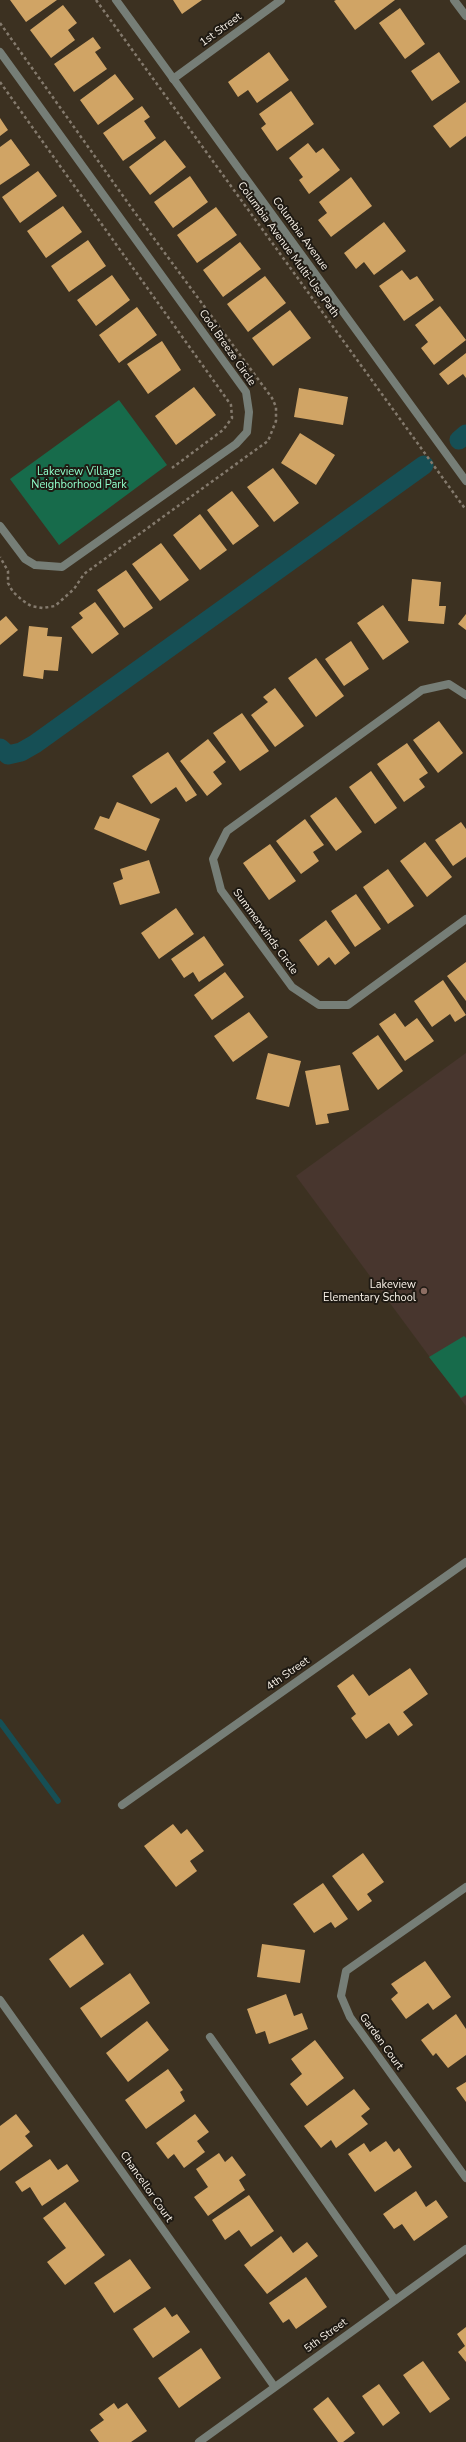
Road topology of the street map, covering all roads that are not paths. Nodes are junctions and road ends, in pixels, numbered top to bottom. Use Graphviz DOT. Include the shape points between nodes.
graph roads {
  1 [pos="116,0"];
  2 [pos="281,0"];
  3 [pos="454,0"];
  4 [pos="466,16"];
  5 [pos="0,52"];
  6 [pos="173,79"];
  7 [pos="466,481"];
  8 [pos="0,526"];
  9 [pos="466,695"];
  10 [pos="466,919"];
  11 [pos="466,1562"];
  12 [pos="122,1805"];
  13 [pos="466,1887"];
  14 [pos="0,2000"];
  15 [pos="210,2037"];
  16 [pos="466,2178"];
  17 [pos="466,2249"];
  18 [pos="395,2300"];
  19 [pos="274,2386"];
  20 [pos="199,2442"];
  1 -- 6 [label="street, Columbia Avenue"];
  2 -- 6 [label="street, 1st Street"];
  3 -- 4 [label="street"];
  5 -- 8 [label="street, Cool Breeze Circle" via="246,392 249,412 247,432 236,444 62,567 35,565 25,559"];
  6 -- 7 [label="street, Columbia Avenue"];
  9 -- 10 [label="street, Summerwinds Circle" via="449,684 422,690 227,831 213,859 221,890 233,907 292,987 319,1005 348,1005"];
  11 -- 12 [label="street, 4th Street"];
  13 -- 16 [label="street, Garden Court" via="346,1971 341,1996 350,2017"];
  14 -- 19 [label="street, Chancellor Court"];
  15 -- 18 [label="street"];
  17 -- 18 [label="street, 5th Street"];
  18 -- 19 [label="street, 5th Street"];
  19 -- 20 [label="street, 5th Street"];
}
